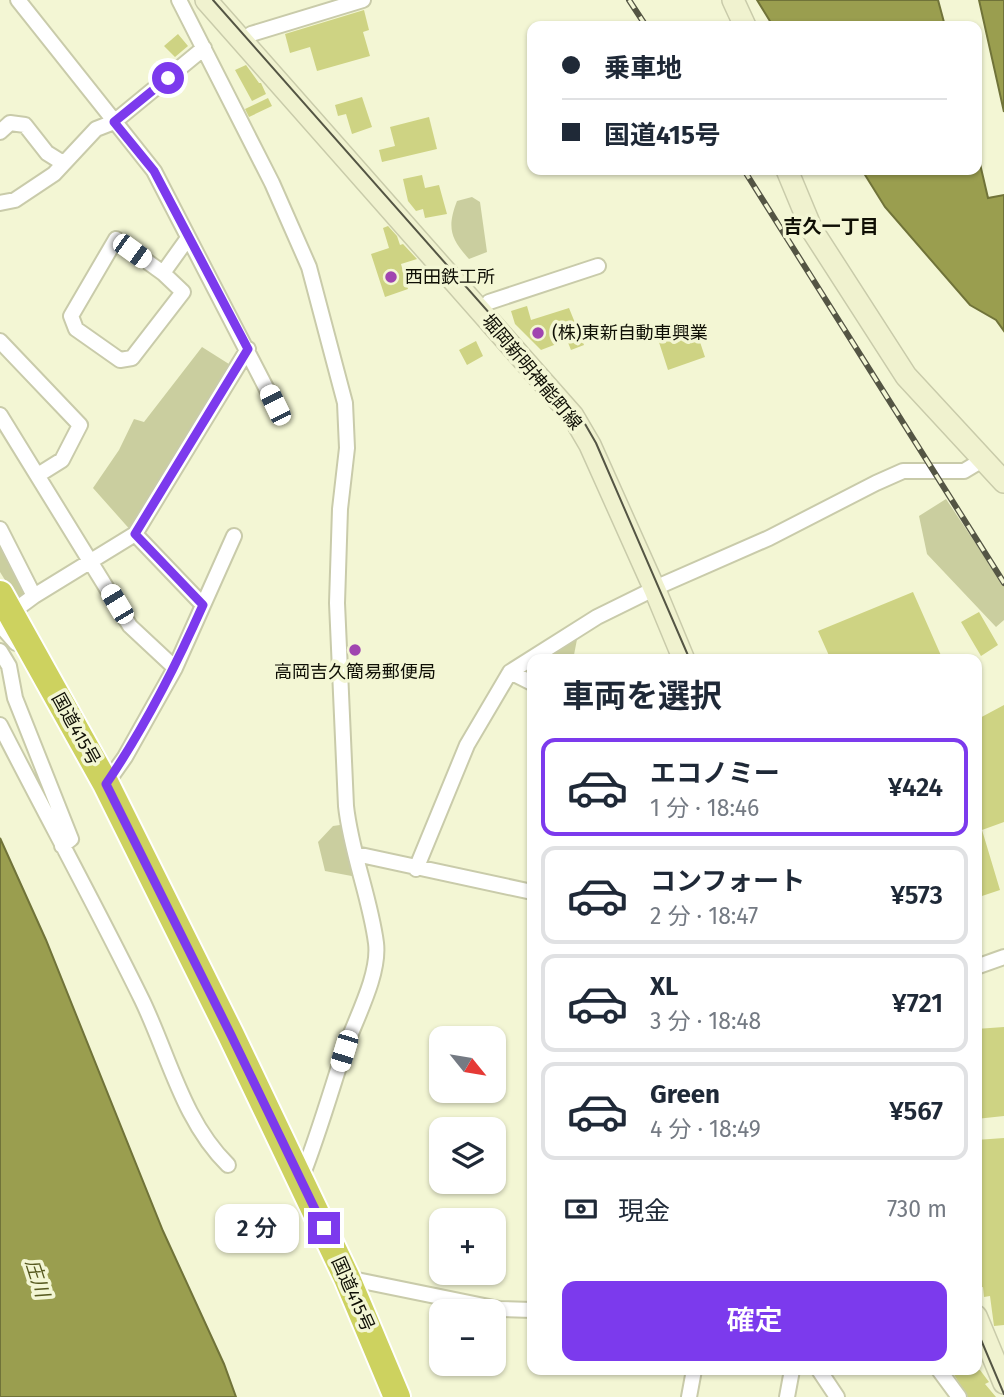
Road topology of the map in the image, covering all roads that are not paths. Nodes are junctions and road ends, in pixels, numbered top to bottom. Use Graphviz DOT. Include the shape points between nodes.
graph roads {
  1 [pos="18,0"];
  2 [pos="179,0"];
  3 [pos="206,0"];
  4 [pos="220,0"];
  5 [pos="363,0"];
  6 [pos="733,0"];
  7 [pos="743,21"];
  8 [pos="251,34"];
  9 [pos="204,48"];
  10 [pos="114,122"];
  11 [pos="0,132"];
  12 [pos="63,163"];
  13 [pos="789,175"];
  14 [pos="0,203"];
  15 [pos="188,238"];
  16 [pos="598,266"];
  17 [pos="163,273"];
  18 [pos="489,302"];
  19 [pos="1,345"];
  20 [pos="248,349"];
  21 [pos="275,405"];
  22 [pos="0,415"];
  23 [pos="984,459"];
  24 [pos="38,475"];
  25 [pos="1004,482"];
  26 [pos="0,529"];
  27 [pos="135,534"];
  28 [pos="234,536"];
  29 [pos="92,561"];
  30 [pos="660,587"];
  31 [pos="34,596"];
  32 [pos="203,605"];
  33 [pos="4,611"];
  34 [pos="0,652"];
  35 [pos="540,654"];
  36 [pos="682,654"];
  37 [pos="693,654"];
  38 [pos="527,662"];
  39 [pos="175,668"];
  40 [pos="510,673"];
  41 [pos="527,681"];
  42 [pos="0,725"];
  43 [pos="106,784"];
  44 [pos="62,846"];
  45 [pos="356,854"];
  46 [pos="416,869"];
  47 [pos="527,891"];
  48 [pos="1004,957"];
  49 [pos="982,965"];
  50 [pos="228,1165"];
  51 [pos="301,1179"];
  52 [pos="347,1278"];
  53 [pos="527,1310"];
  54 [pos="982,1331"];
  55 [pos="982,1358"];
  56 [pos="694,1375"];
  57 [pos="791,1375"];
  58 [pos="822,1375"];
  59 [pos="943,1375"];
  60 [pos="1004,1383"];
  61 [pos="693,1396"];
  62 [pos="397,1397"];
  63 [pos="787,1397"];
  64 [pos="837,1397"];
  65 [pos="959,1397"];
  66 [pos="999,1397"];
  1 -- 10 [label="street"];
  2 -- 9 [label="street"];
  3 -- 30 [label="main road, 堀岡新明神能町線" via="573,416"];
  4 -- 8 [label="main road, 堀岡新明神能町線"];
  5 -- 8 [label="street"];
  6 -- 7 [label="main road"];
  8 -- 18 [label="main road, 堀岡新明神能町線"];
  9 -- 10 [label="street"];
  9 -- 45 [label="street" via="309,267 345,403 347,449 337,603 346,806"];
  10 -- 12 [label="street" via="96,129"];
  10 -- 15 [label="street" via="154,171"];
  11 -- 12 [label="street" via="10,123 25,125 47,153"];
  12 -- 14 [label="street" via="15,201"];
  13 -- 23 [label="main road" via="812,230 906,376"];
  15 -- 17 [label="street"];
  15 -- 20 [label="street"];
  16 -- 18 [label="street"];
  17 -- 17 [label="street" via="183,292 132,358 120,360 76,329 71,316 116,239"];
  18 -- 30 [label="main road, 堀岡新明神能町線" via="593,426"];
  19 -- 24 [label="street" via="80,425 62,460"];
  20 -- 21 [label="street"];
  20 -- 27 [label="street"];
  22 -- 24 [label="street"];
  23 -- 25 [label="main road"];
  23 -- 30 [label="street" via="964,471 902,471"];
  24 -- 29 [label="street"];
  26 -- 31 [label="street"];
  27 -- 29 [label="street"];
  27 -- 32 [label="street"];
  28 -- 32 [label="street"];
  29 -- 31 [label="street"];
  29 -- 39 [label="street" via="130,626"];
  30 -- 35 [label="street" via="597,617"];
  30 -- 36 [label="main road, 堀岡新明神能町線"];
  30 -- 37 [label="main road, 堀岡新明神能町線"];
  31 -- 33 [label="street"];
  32 -- 39 [label="street"];
  33 -- 43 [label="highway, 国道415号" via="36,657"];
  34 -- 44 [label="street" via="71,839"];
  38 -- 40 [label="street"];
  39 -- 43 [label="street"];
  40 -- 41 [label="street"];
  40 -- 46 [label="street" via="467,745"];
  42 -- 44 [label="street"];
  43 -- 51 [label="highway, 国道415号"];
  44 -- 50 [label="street" via="144,1003 174,1079 211,1147"];
  45 -- 46 [label="street"];
  45 -- 51 [label="street" via="376,945 373,974"];
  46 -- 47 [label="street"];
  48 -- 49 [label="street"];
  51 -- 52 [label="highway, 国道415号"];
  52 -- 53 [label="street" via="499,1309"];
  52 -- 62 [label="highway, 国道415号"];
  54 -- 60 [label="main road"];
  55 -- 66 [label="main road"];
  56 -- 61 [label="street"];
  57 -- 63 [label="street"];
  58 -- 64 [label="street"];
  59 -- 65 [label="street"];
}
